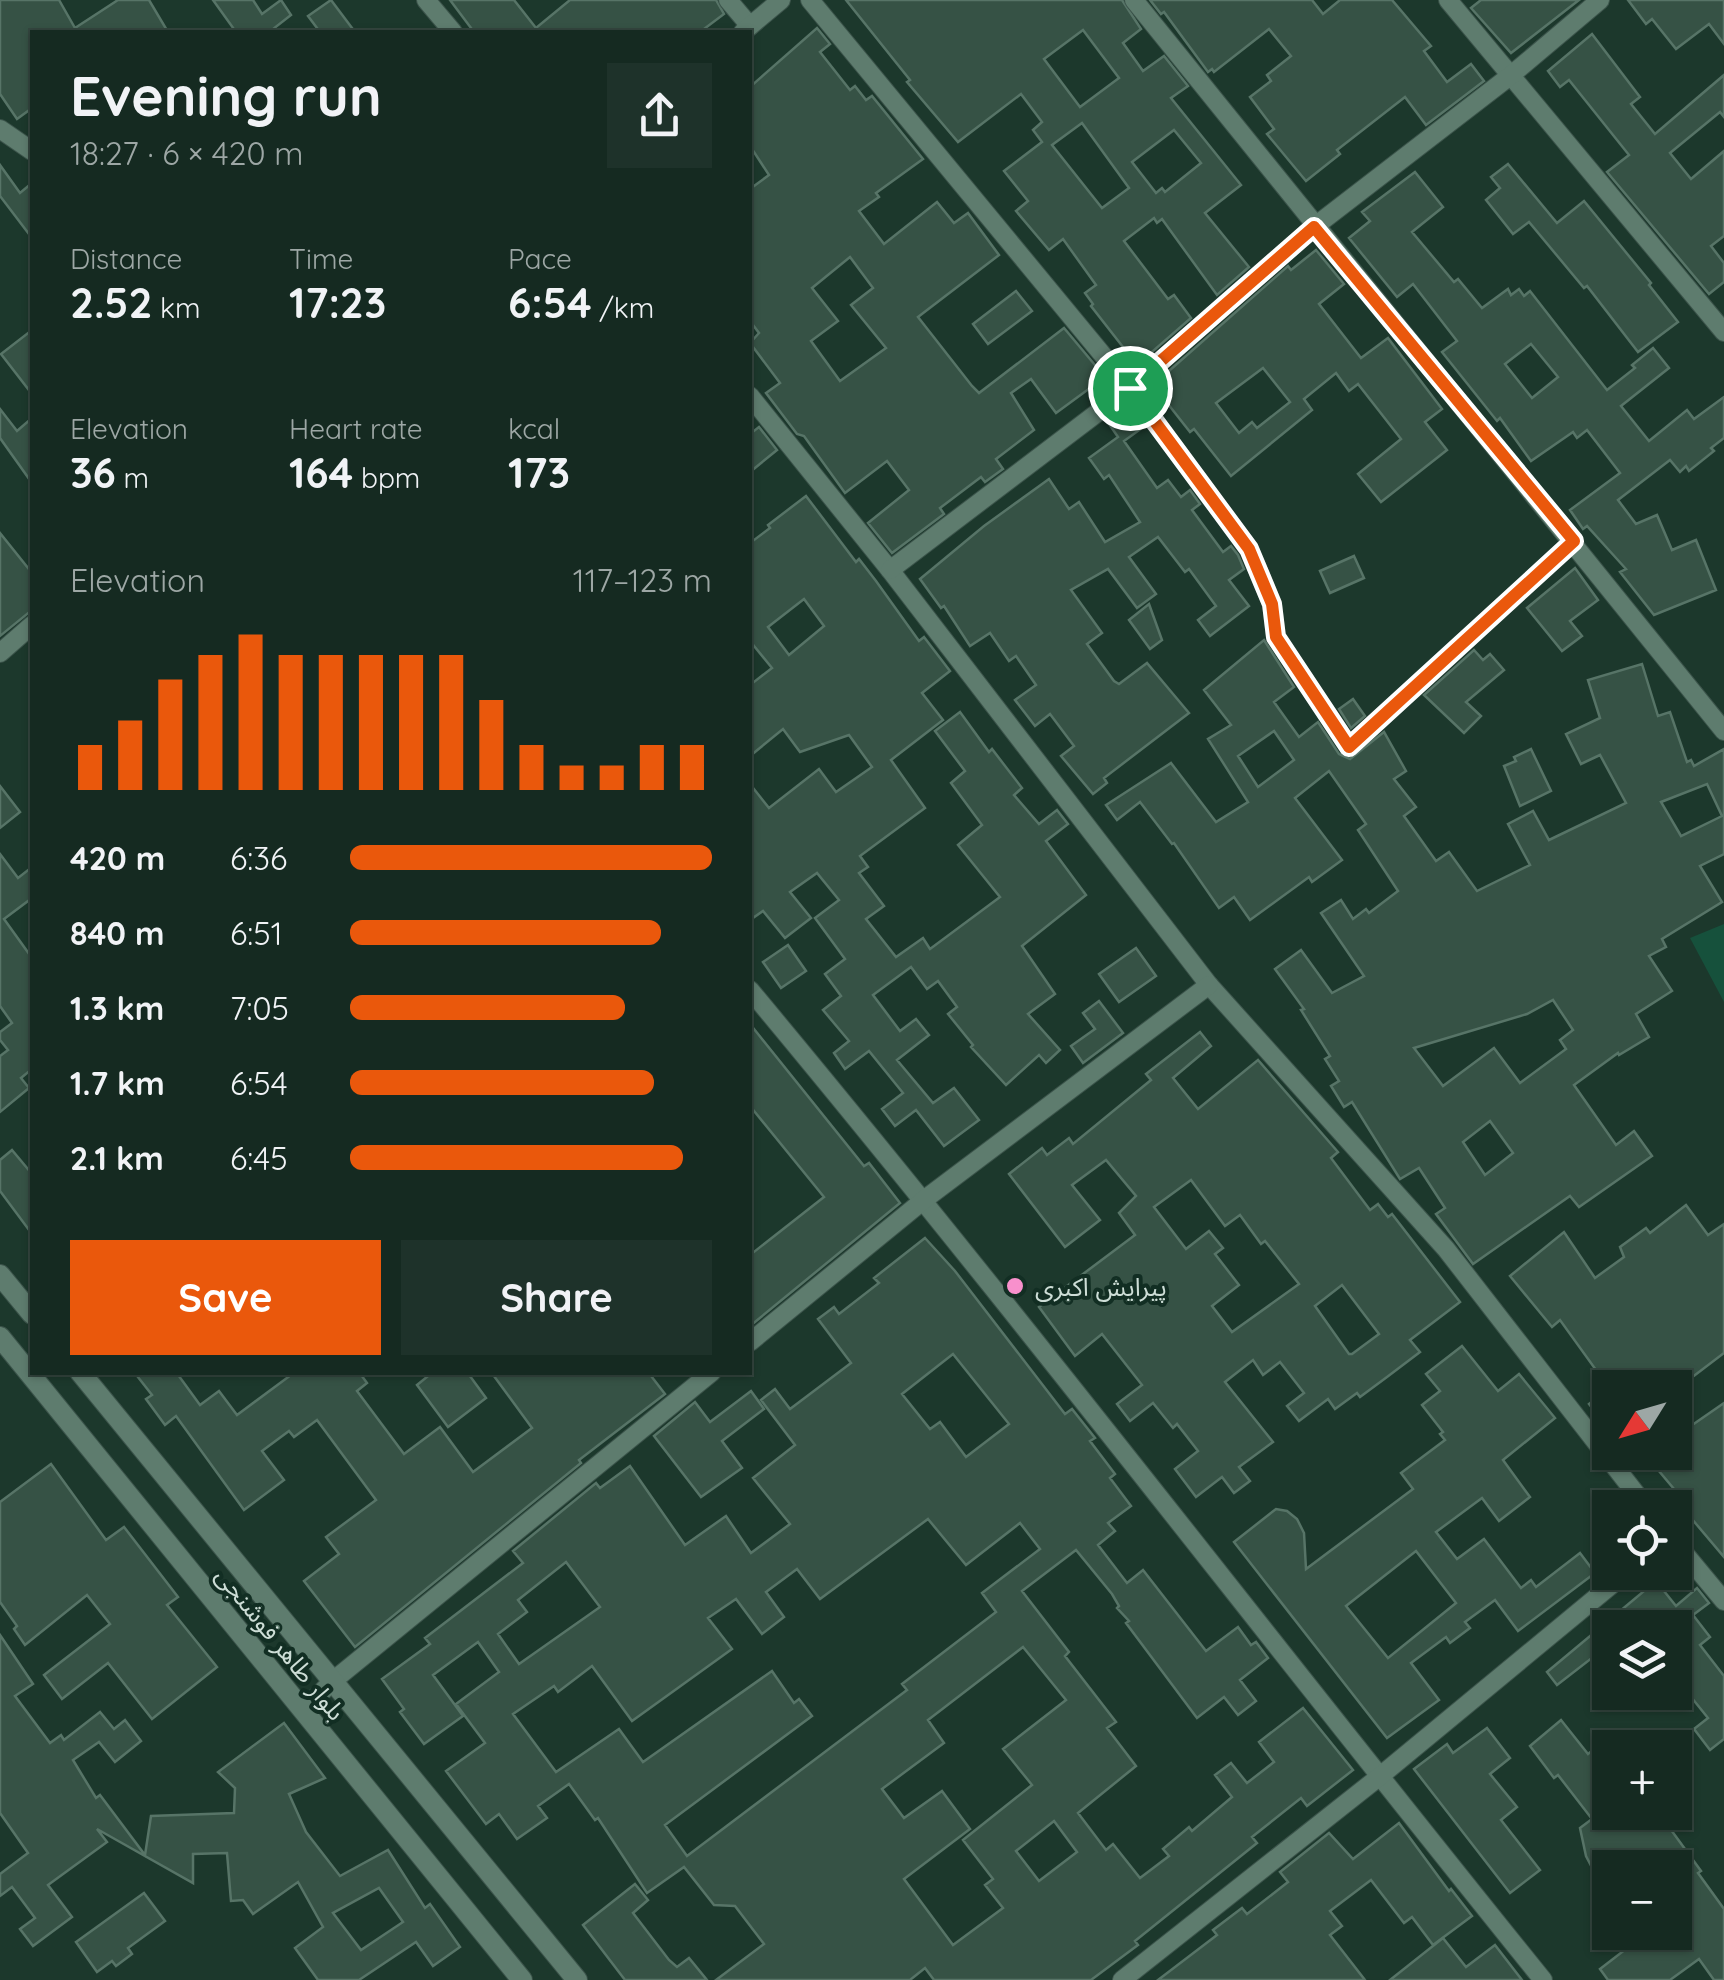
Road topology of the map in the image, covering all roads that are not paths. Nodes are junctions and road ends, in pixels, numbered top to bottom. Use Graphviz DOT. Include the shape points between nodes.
graph roads {
  1 [pos="426,0"];
  2 [pos="728,0"];
  3 [pos="781,0"];
  4 [pos="810,0"];
  5 [pos="1134,0"];
  6 [pos="1448,0"];
  7 [pos="1600,0"];
  8 [pos="451,30"];
  9 [pos="746,30"];
  10 [pos="1510,76"];
  11 [pos="0,129"];
  12 [pos="30,150"];
  13 [pos="1314,227"];
  14 [pos="1724,332"];
  15 [pos="1130,388"];
  16 [pos="752,398"];
  17 [pos="1574,541"];
  18 [pos="890,570"];
  19 [pos="30,627"];
  20 [pos="0,653"];
  21 [pos="1724,730"];
  22 [pos="1209,985"];
  23 [pos="752,992"];
  24 [pos="925,1199"];
  25 [pos="0,1275"];
  26 [pos="30,1312"];
  27 [pos="0,1337"];
  28 [pos="752,1340"];
  29 [pos="30,1374"];
  30 [pos="31,1375"];
  31 [pos="82,1375"];
  32 [pos="708,1375"];
  33 [pos="1633,1490"];
  34 [pos="1692,1563"];
  35 [pos="1724,1569"];
  36 [pos="1708,1582"];
  37 [pos="1604,1590"];
  38 [pos="1724,1601"];
  39 [pos="334,1680"];
  40 [pos="303,1710"];
  41 [pos="1378,1777"];
  42 [pos="522,1980"];
  43 [pos="577,1980"];
  44 [pos="1122,1980"];
  45 [pos="1543,1980"];
  1 -- 8 [label="street"];
  2 -- 9 [label="street"];
  3 -- 9 [label="street"];
  4 -- 15 [label="street"];
  5 -- 13 [label="street"];
  6 -- 10 [label="street"];
  7 -- 10 [label="street"];
  10 -- 13 [label="street"];
  10 -- 14 [label="street"];
  11 -- 12 [label="street"];
  13 -- 15 [label="street"];
  13 -- 17 [label="street"];
  15 -- 17 [label="street" via="1249,549 1272,604 1276,637 1349,747"];
  15 -- 18 [label="street"];
  16 -- 18 [label="street"];
  17 -- 21 [label="street"];
  18 -- 22 [label="street"];
  19 -- 20 [label="street"];
  22 -- 24 [label="street"];
  22 -- 33 [label="street" via="1446,1249"];
  23 -- 24 [label="street"];
  24 -- 28 [label="street"];
  24 -- 41 [label="street"];
  25 -- 26 [label="street"];
  27 -- 29 [label="street, بلوار طاهر فوشنجی"];
  30 -- 40 [label="street, بلوار طاهر فوشنجی"];
  31 -- 39 [label="street, بلوار طاهر فوشنجی"];
  32 -- 39 [label="street"];
  34 -- 36 [label="street"];
  35 -- 36 [label="street"];
  36 -- 38 [label="street"];
  37 -- 41 [label="street"];
  39 -- 40 [label="street"];
  39 -- 43 [label="street, بلوار طاهر فوشنجی"];
  40 -- 42 [label="street, بلوار طاهر فوشنجی"];
  41 -- 44 [label="street"];
  41 -- 45 [label="street"];
}
